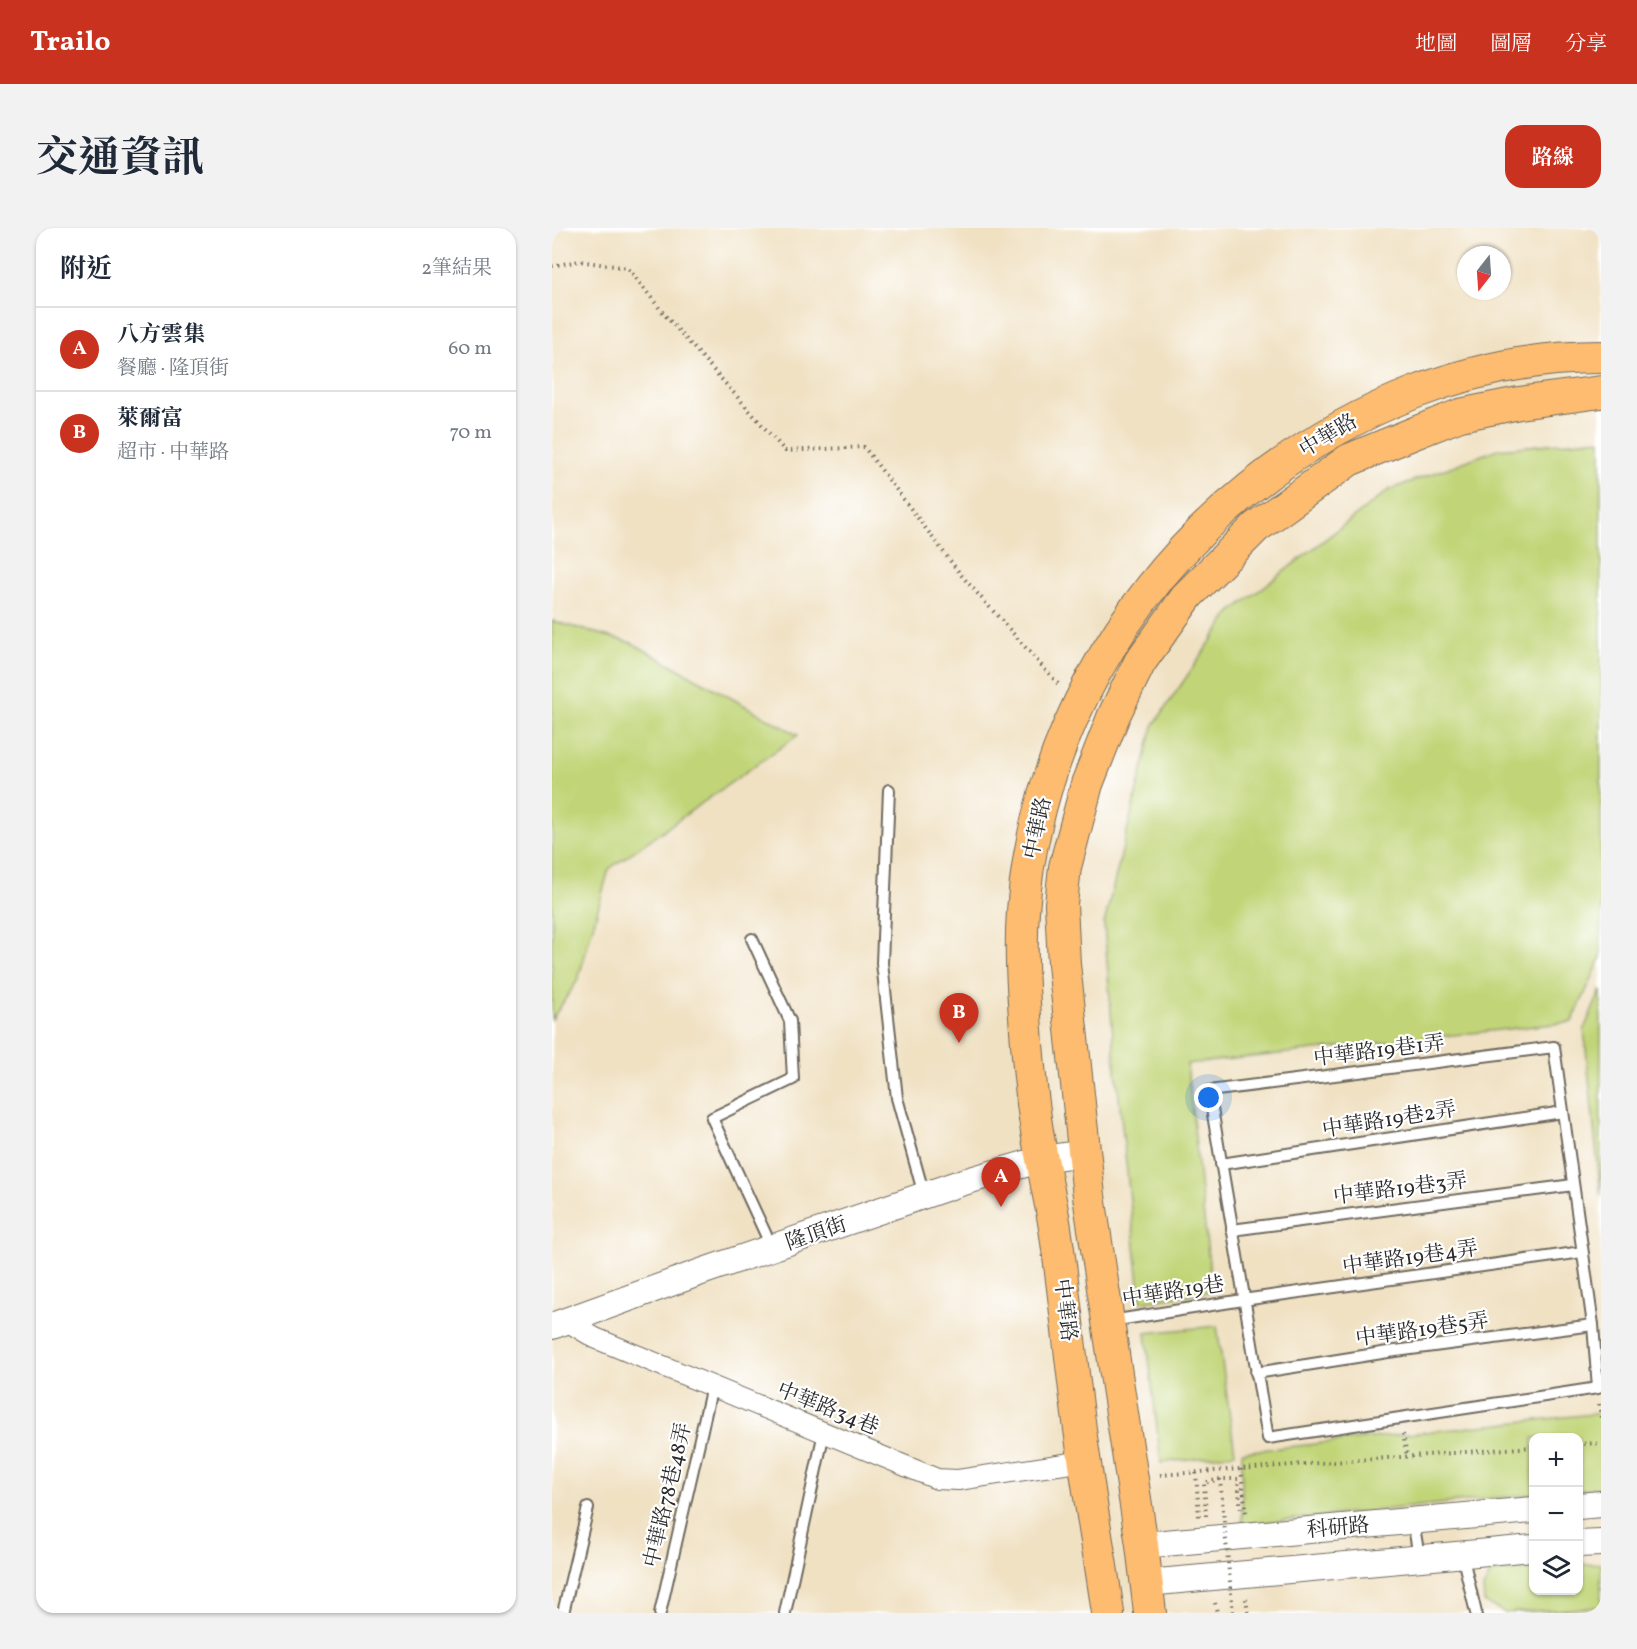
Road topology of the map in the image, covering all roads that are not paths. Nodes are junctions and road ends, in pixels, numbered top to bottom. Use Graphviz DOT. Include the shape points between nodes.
graph roads {
  1 [pos="1601,357"];
  2 [pos="1601,392"];
  3 [pos="889,790"];
  4 [pos="752,939"];
  5 [pos="1563,1112"];
  6 [pos="1084,1153"];
  7 [pos="1041,1159"];
  8 [pos="1221,1164"];
  9 [pos="1573,1185"];
  10 [pos="924,1195"];
  11 [pos="1232,1230"];
  12 [pos="772,1248"];
  13 [pos="1582,1252"];
  14 [pos="1243,1300"];
  15 [pos="1108,1321"];
  16 [pos="559,1323"];
  17 [pos="1593,1325"];
  18 [pos="1257,1373"];
  19 [pos="712,1386"];
  20 [pos="824,1432"];
  21 [pos="1084,1461"];
  22 [pos="1601,1504"];
  23 [pos="1583,1506"];
  24 [pos="588,1508"];
  25 [pos="1529,1510"];
  26 [pos="1413,1521"];
  27 [pos="1601,1543"];
  28 [pos="1583,1544"];
  29 [pos="1142,1545"];
  30 [pos="1529,1548"];
  31 [pos="1462,1553"];
  32 [pos="1419,1557"];
  33 [pos="1148,1598"];
  34 [pos="562,1613"];
  35 [pos="660,1613"];
  36 [pos="785,1613"];
  37 [pos="1108,1613"];
  38 [pos="1476,1613"];
  1 -- 7 [label="main road, 中華路" via="1514,365 1459,377 1405,395 1318,438 1226,507 1189,544 1138,606 1106,653 1051,770 1027,874 1023,974"];
  2 -- 6 [label="main road, 中華路" via="1460,415 1349,460 1256,527 1188,595 1140,662 1087,784 1065,867 1061,904 1064,964"];
  3 -- 10 [label="lane" via="882,963 897,1098"];
  4 -- 12 [label="lane" via="790,1021 793,1079 712,1118"];
  5 -- 8 [label="lane, 中華路19巷2弄"];
  5 -- 8 [label="lane, 中華路19巷1弄" via="1554,1047 1209,1090"];
  5 -- 9 [label="lane"];
  6 -- 7 [label="street, 隆頂街"];
  6 -- 15 [label="main road, 中華路"];
  7 -- 10 [label="street, 隆頂街"];
  7 -- 21 [label="main road, 中華路" via="1056,1229"];
  8 -- 11 [label="lane"];
  9 -- 11 [label="lane, 中華路19巷3弄"];
  9 -- 13 [label="lane"];
  10 -- 12 [label="street, 隆頂街"];
  11 -- 14 [label="lane"];
  12 -- 16 [label="street, 隆頂街"];
  13 -- 14 [label="lane, 中華路19巷4弄"];
  13 -- 17 [label="lane"];
  14 -- 15 [label="lane, 中華路19巷"];
  14 -- 18 [label="lane"];
  15 -- 29 [label="main road, 中華路"];
  16 -- 19 [label="street, 中華路34巷"];
  17 -- 18 [label="lane, 中華路19巷5弄"];
  17 -- 18 [label="lane" via="1598,1388 1268,1438"];
  19 -- 20 [label="street, 中華路34巷"];
  19 -- 35 [label="lane, 中華路78巷48弄"];
  20 -- 21 [label="street, 中華路34巷" via="937,1479 958,1480"];
  20 -- 36 [label="lane"];
  21 -- 37 [label="main road, 中華路"];
  22 -- 23 [label="street"];
  24 -- 34 [label="lane"];
  25 -- 26 [label="street, 科研路"];
  26 -- 29 [label="street, 科研路"];
  26 -- 32 [label="lane"];
  27 -- 28 [label="street"];
  29 -- 33 [label="main road, 中華路"];
  30 -- 31 [label="street, 科研路"];
  31 -- 32 [label="street, 科研路"];
  31 -- 38 [label="lane"];
  32 -- 33 [label="street, 科研路"];
}
